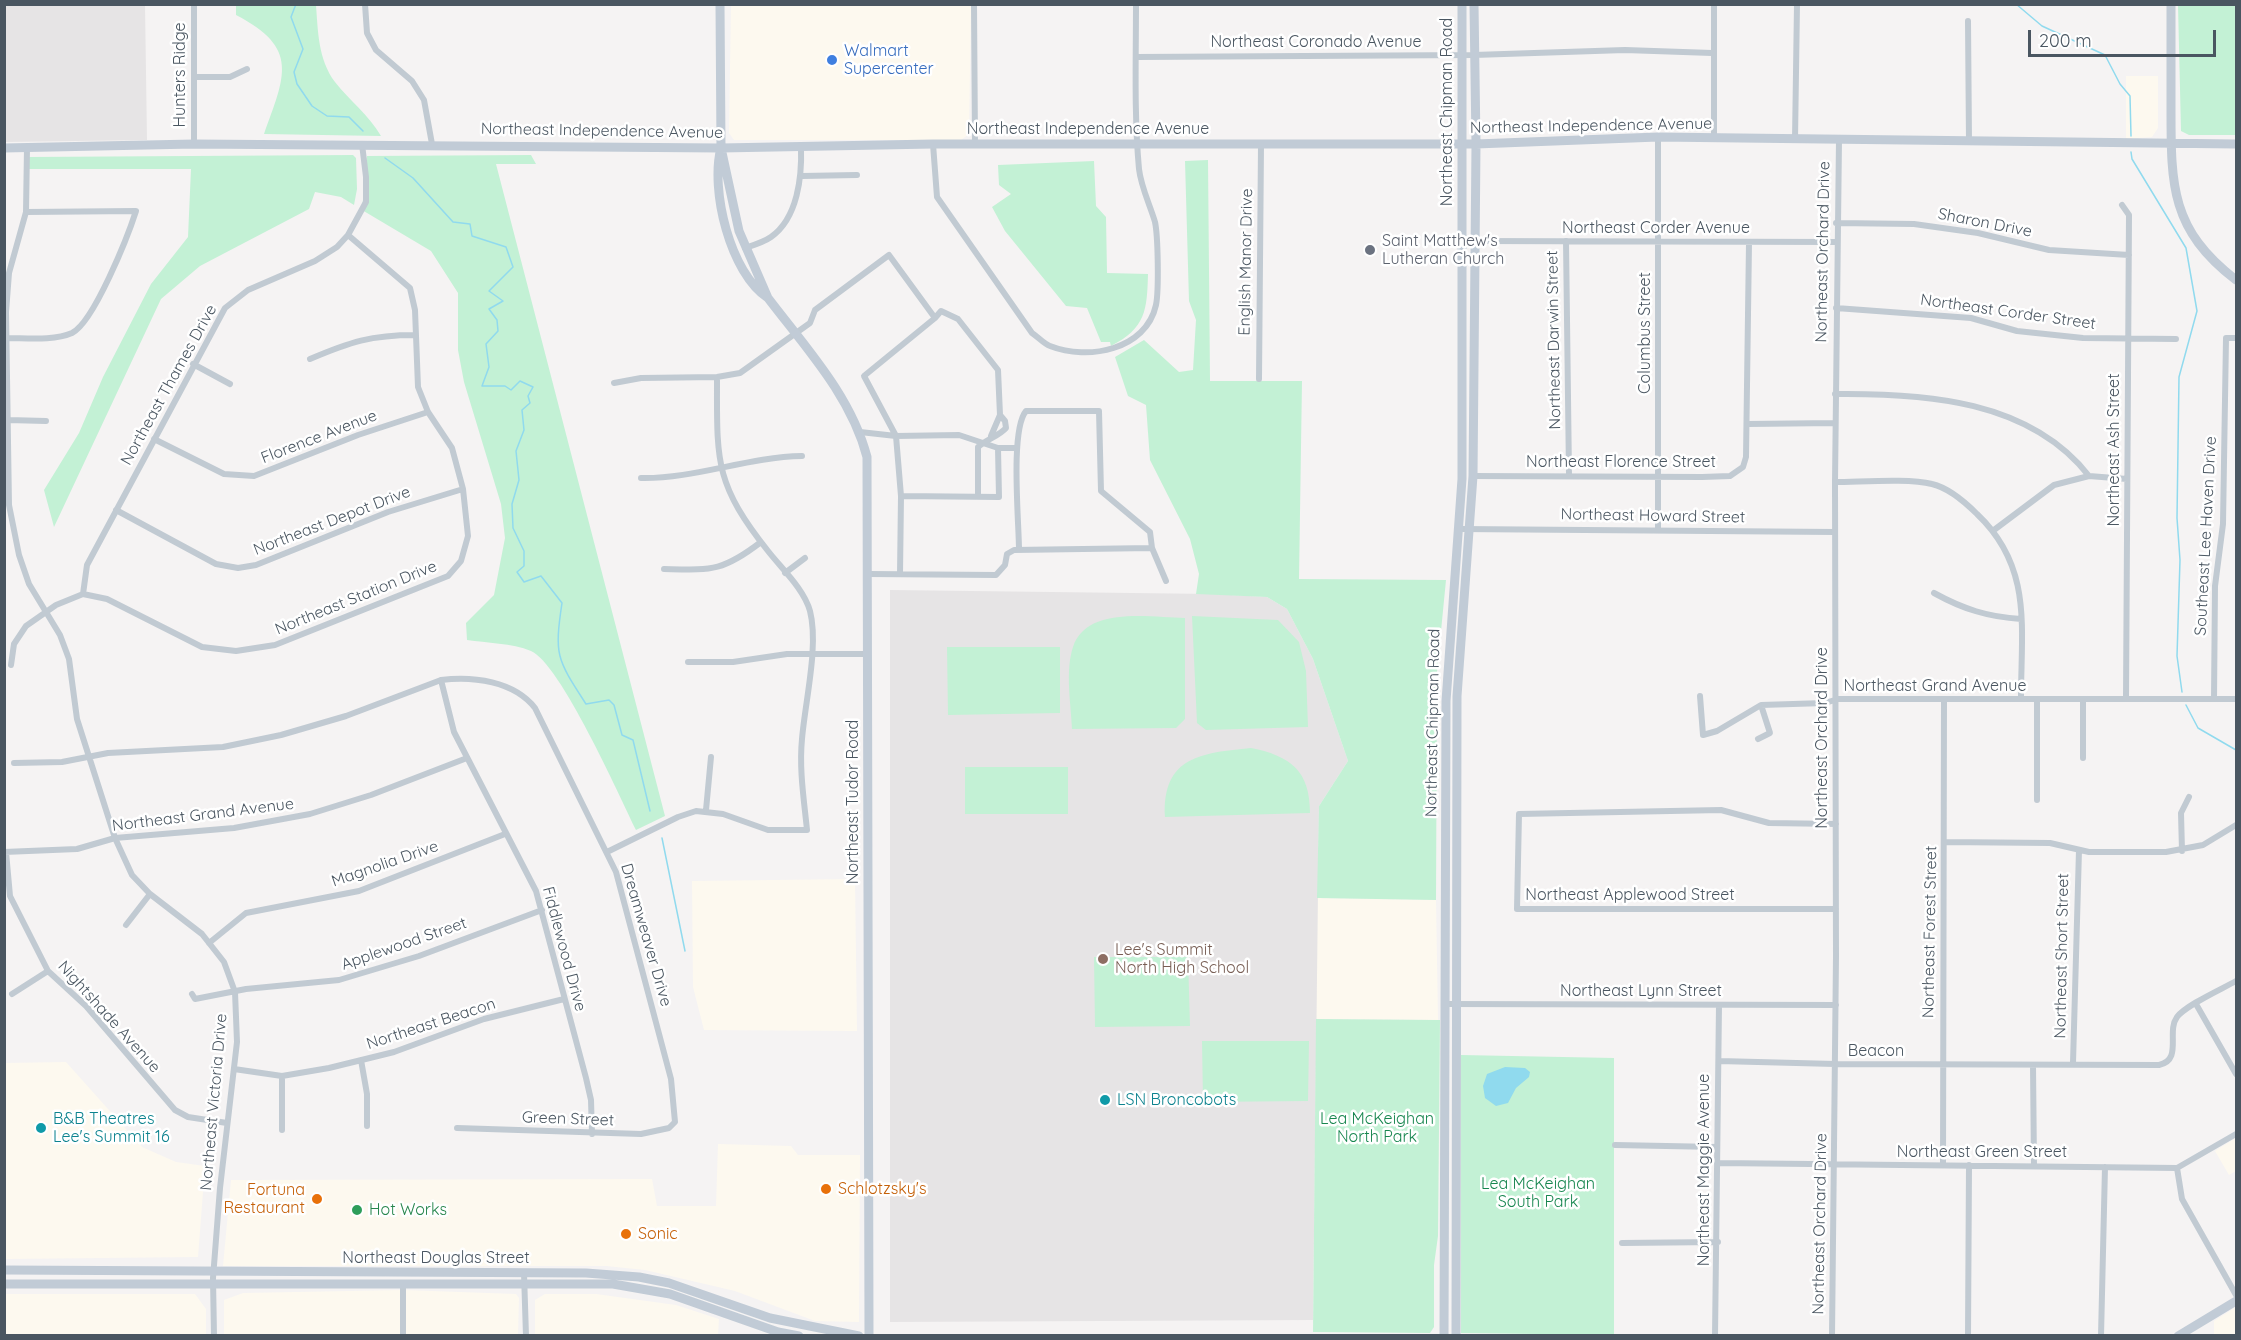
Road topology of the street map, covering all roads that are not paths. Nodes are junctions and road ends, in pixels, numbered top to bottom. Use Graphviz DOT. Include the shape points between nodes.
graph roads {
  1 [pos="194,4"];
  2 [pos="365,4"];
  3 [pos="720,4"];
  4 [pos="974,4"];
  5 [pos="1136,4"];
  6 [pos="1462,4"];
  7 [pos="1474,4"];
  8 [pos="1714,4"];
  9 [pos="1797,4"];
  10 [pos="2171,4"];
  11 [pos="1968,21"];
  12 [pos="1712,53"];
  13 [pos="1462,55"];
  14 [pos="1474,55"];
  15 [pos="1136,57"];
  16 [pos="247,69"];
  17 [pos="194,77"];
  18 [pos="1658,137"];
  19 [pos="1714,139"];
  20 [pos="1795,140"];
  21 [pos="1839,140"];
  22 [pos="1969,142"];
  23 [pos="1138,143"];
  24 [pos="194,144"];
  25 [pos="362,144"];
  26 [pos="432,144"];
  27 [pos="933,144"];
  28 [pos="975,144"];
  29 [pos="1462,144"];
  30 [pos="1476,144"];
  31 [pos="2171,144"];
  32 [pos="2236,144"];
  33 [pos="1261,145"];
  34 [pos="801,147"];
  35 [pos="4,148"];
  36 [pos="27,148"];
  37 [pos="721,148"];
  38 [pos="857,175"];
  39 [pos="802,176"];
  40 [pos="2122,205"];
  41 [pos="26,212"];
  42 [pos="1836,223"];
  43 [pos="348,235"];
  44 [pos="1474,241"];
  45 [pos="1566,241"];
  46 [pos="1463,242"];
  47 [pos="1659,242"];
  48 [pos="1836,242"];
  49 [pos="1749,243"];
  50 [pos="745,248"];
  51 [pos="2129,255"];
  52 [pos="2236,280"];
  53 [pos="768,298"];
  54 [pos="1836,308"];
  55 [pos="935,318"];
  56 [pos="1474,326"];
  57 [pos="795,334"];
  58 [pos="415,335"];
  59 [pos="7,338"];
  60 [pos="2236,338"];
  61 [pos="2176,339"];
  62 [pos="2128,340"];
  63 [pos="310,359"];
  64 [pos="193,364"];
  65 [pos="717,377"];
  66 [pos="1259,379"];
  67 [pos="614,383"];
  68 [pos="230,384"];
  69 [pos="1835,394"];
  70 [pos="428,412"];
  71 [pos="1000,415"];
  72 [pos="8,420"];
  73 [pos="46,421"];
  74 [pos="1835,423"];
  75 [pos="1748,424"];
  76 [pos="861,432"];
  77 [pos="896,436"];
  78 [pos="991,436"];
  79 [pos="154,440"];
  80 [pos="985,441"];
  81 [pos="998,448"];
  82 [pos="1017,448"];
  83 [pos="802,456"];
  84 [pos="6,466"];
  85 [pos="720,467"];
  86 [pos="1569,475"];
  87 [pos="1473,476"];
  88 [pos="2089,476"];
  89 [pos="1658,477"];
  90 [pos="641,478"];
  91 [pos="2127,479"];
  92 [pos="1835,482"];
  93 [pos="463,489"];
  94 [pos="900,496"];
  95 [pos="978,497"];
  96 [pos="116,510"];
  97 [pos="1460,529"];
  98 [pos="1471,529"];
  99 [pos="1658,529"];
  100 [pos="1994,530"];
  101 [pos="1835,532"];
  102 [pos="761,542"];
  103 [pos="1152,548"];
  104 [pos="1019,550"];
  105 [pos="805,558"];
  106 [pos="664,570"];
  107 [pos="785,573"];
  108 [pos="869,574"];
  109 [pos="900,574"];
  110 [pos="1166,580"];
  111 [pos="1934,593"];
  112 [pos="83,594"];
  113 [pos="46,611"];
  114 [pos="2021,619"];
  115 [pos="811,654"];
  116 [pos="868,654"];
  117 [pos="688,662"];
  118 [pos="11,664"];
  119 [pos="441,680"];
  120 [pos="1700,696"];
  121 [pos="2021,698"];
  122 [pos="2126,698"];
  123 [pos="1944,699"];
  124 [pos="2037,699"];
  125 [pos="2083,699"];
  126 [pos="2214,699"];
  127 [pos="2236,699"];
  128 [pos="1835,700"];
  129 [pos="1761,705"];
  130 [pos="1758,739"];
  131 [pos="88,756"];
  132 [pos="711,757"];
  133 [pos="467,758"];
  134 [pos="2083,758"];
  135 [pos="14,763"];
  136 [pos="2189,797"];
  137 [pos="2037,800"];
  138 [pos="706,810"];
  139 [pos="1836,824"];
  140 [pos="2236,825"];
  141 [pos="505,834"];
  142 [pos="115,838"];
  143 [pos="1944,842"];
  144 [pos="2079,850"];
  145 [pos="2182,850"];
  146 [pos="5,852"];
  147 [pos="607,852"];
  148 [pos="150,894"];
  149 [pos="1836,909"];
  150 [pos="542,910"];
  151 [pos="126,925"];
  152 [pos="209,943"];
  153 [pos="48,971"];
  154 [pos="2236,981"];
  155 [pos="235,992"];
  156 [pos="12,994"];
  157 [pos="192,994"];
  158 [pos="564,999"];
  159 [pos="1446,1004"];
  160 [pos="1457,1004"];
  161 [pos="2196,1004"];
  162 [pos="1719,1005"];
  163 [pos="1836,1005"];
  164 [pos="361,1060"];
  165 [pos="1719,1061"];
  166 [pos="2073,1063"];
  167 [pos="1835,1064"];
  168 [pos="1942,1065"];
  169 [pos="2033,1065"];
  170 [pos="234,1069"];
  171 [pos="2236,1074"];
  172 [pos="282,1076"];
  173 [pos="675,1122"];
  174 [pos="227,1123"];
  175 [pos="367,1126"];
  176 [pos="457,1128"];
  177 [pos="282,1130"];
  178 [pos="592,1134"];
  179 [pos="2236,1134"];
  180 [pos="1615,1145"];
  181 [pos="1718,1147"];
  182 [pos="1718,1163"];
  183 [pos="1943,1165"];
  184 [pos="1969,1165"];
  185 [pos="1835,1166"];
  186 [pos="2034,1166"];
  187 [pos="2105,1167"];
  188 [pos="2176,1168"];
  189 [pos="1718,1242"];
  190 [pos="1622,1243"];
  191 [pos="4,1270"];
  192 [pos="213,1273"];
  193 [pos="416,1273"];
  194 [pos="524,1273"];
  195 [pos="4,1284"];
  196 [pos="213,1284"];
  197 [pos="403,1285"];
  198 [pos="525,1285"];
  199 [pos="2236,1295"];
  200 [pos="2236,1301"];
  201 [pos="214,1335"];
  202 [pos="403,1335"];
  203 [pos="526,1335"];
  204 [pos="799,1335"];
  205 [pos="859,1335"];
  206 [pos="868,1335"];
  207 [pos="1444,1335"];
  208 [pos="1456,1335"];
  209 [pos="1715,1335"];
  210 [pos="1832,1335"];
  211 [pos="1968,1335"];
  212 [pos="2101,1335"];
  213 [pos="2178,1335"];
  1 -- 17 [label="street, Hunters Ridge"];
  2 -- 26 [label="street" via="367,33 376,51 412,81 424,100"];
  3 -- 37 [label="main road, Northeast Tudor Road"];
  4 -- 28 [label="street"];
  5 -- 15 [label="street"];
  6 -- 13 [label="main road, Northeast Chipman Road"];
  7 -- 14 [label="main road, Northeast Chipman Road"];
  8 -- 12 [label="street"];
  9 -- 20 [label="street"];
  10 -- 31 [label="main road"];
  11 -- 22 [label="street"];
  12 -- 14 [label="street, Northeast Coronado Avenue" via="1625,50"];
  12 -- 19 [label="street"];
  13 -- 14 [label="street, Northeast Coronado Avenue"];
  13 -- 15 [label="street, Northeast Coronado Avenue"];
  13 -- 29 [label="main road, Northeast Chipman Road"];
  14 -- 30 [label="main road, Northeast Chipman Road"];
  15 -- 23 [label="street"];
  16 -- 17 [label="street" via="230,77"];
  17 -- 24 [label="street, Hunters Ridge"];
  18 -- 19 [label="main road, Northeast Independence Avenue"];
  18 -- 30 [label="main road, Northeast Independence Avenue"];
  18 -- 47 [label="street, Columbus Street"];
  19 -- 20 [label="main road, Northeast Independence Avenue"];
  20 -- 21 [label="main road, Northeast Independence Avenue"];
  21 -- 22 [label="main road, Northeast Independence Avenue"];
  21 -- 42 [label="street, Northeast Orchard Drive"];
  22 -- 31 [label="main road, Northeast Independence Avenue"];
  23 -- 27 [label="street" via="1140,173 1155,225 1156,305 1144,329 1122,346 1099,352 1048,346 1032,333 937,197"];
  23 -- 28 [label="main road, Northeast Independence Avenue"];
  23 -- 33 [label="main road, Northeast Independence Avenue"];
  24 -- 25 [label="main road, Northeast Independence Avenue"];
  24 -- 36 [label="main road, Northeast Independence Avenue"];
  25 -- 26 [label="main road, Northeast Independence Avenue"];
  25 -- 43 [label="street, Northeast Thames Drive" via="366,202"];
  26 -- 37 [label="main road, Northeast Independence Avenue"];
  27 -- 28 [label="main road, Northeast Independence Avenue"];
  27 -- 34 [label="main road, Northeast Independence Avenue"];
  29 -- 30 [label="main road, Northeast Independence Avenue"];
  29 -- 33 [label="main road, Northeast Independence Avenue"];
  29 -- 46 [label="main road, Northeast Chipman Road"];
  30 -- 44 [label="main road, Northeast Chipman Road"];
  31 -- 32 [label="main road, Northeast Independence Avenue"];
  31 -- 52 [label="main road" via="2172,179 2188,226 2211,261"];
  33 -- 66 [label="street, English Manor Drive"];
  34 -- 37 [label="main road, Northeast Independence Avenue"];
  34 -- 39 [label="street"];
  35 -- 36 [label="main road, Northeast Independence Avenue"];
  36 -- 41 [label="street, Northeast Victoria Drive"];
  37 -- 50 [label="main road, Northeast Tudor Road" via="732,209"];
  37 -- 53 [label="main road, Northeast Tudor Road" via="716,167 721,211 746,273"];
  38 -- 39 [label="street"];
  39 -- 50 [label="street" via="780,230"];
  40 -- 51 [label="street, Northeast Ash Street" via="2128,215"];
  41 -- 59 [label="street, Northeast Victoria Drive" via="9,273"];
  41 -- 59 [label="street" via="136,211 124,247 89,315 72,333"];
  42 -- 48 [label="street, Northeast Orchard Drive"];
  42 -- 51 [label="street, Sharon Drive" via="1914,224 1978,232 2049,250"];
  43 -- 58 [label="street, Northeast Station Drive" via="410,288"];
  43 -- 64 [label="street, Northeast Thames Drive" via="315,261 248,290 225,308"];
  44 -- 45 [label="street, Northeast Corder Avenue"];
  44 -- 56 [label="main road, Northeast Chipman Road"];
  45 -- 47 [label="street, Northeast Corder Avenue"];
  45 -- 86 [label="street, Northeast Darwin Street"];
  46 -- 56 [label="main road" via="1470,251"];
  46 -- 97 [label="main road, Northeast Chipman Road"];
  47 -- 49 [label="street, Northeast Corder Avenue"];
  47 -- 89 [label="street, Columbus Street"];
  48 -- 49 [label="street, Northeast Corder Avenue"];
  48 -- 54 [label="street, Northeast Orchard Drive"];
  49 -- 75 [label="street, Northeast Florence Street"];
  50 -- 53 [label="main road, Northeast Tudor Road"];
  51 -- 62 [label="street, Northeast Ash Street"];
  53 -- 57 [label="main road, Northeast Tudor Road"];
  54 -- 62 [label="street, Northeast Corder Street" via="1971,318 2017,331"];
  54 -- 69 [label="street, Northeast Orchard Drive"];
  55 -- 57 [label="street" via="889,255 815,310 810,323"];
  55 -- 71 [label="street" via="941,311 958,319 998,370"];
  55 -- 77 [label="street" via="864,376"];
  56 -- 87 [label="main road, Northeast Chipman Road"];
  57 -- 65 [label="street" via="740,373"];
  57 -- 76 [label="main road, Northeast Tudor Road" via="846,402"];
  58 -- 63 [label="street" via="354,341"];
  58 -- 70 [label="street, Northeast Station Drive" via="416,378"];
  59 -- 72 [label="street, Northeast Victoria Drive"];
  60 -- 126 [label="street, Southeast Lee Haven Drive" via="2226,338 2223,524 2215,586"];
  61 -- 62 [label="street, Northeast Corder Street"];
  62 -- 91 [label="street, Northeast Ash Street"];
  64 -- 68 [label="street"];
  64 -- 79 [label="street, Northeast Thames Drive"];
  65 -- 67 [label="street" via="641,378"];
  65 -- 85 [label="street"];
  69 -- 74 [label="street, Northeast Orchard Drive"];
  69 -- 88 [label="street" via="1887,393 1992,410 2049,438"];
  70 -- 79 [label="street, Florence Avenue" via="254,476 224,474"];
  70 -- 93 [label="street, Northeast Station Drive" via="452,448"];
  71 -- 78 [label="street"];
  71 -- 78 [label="street" via="1006,428"];
  72 -- 73 [label="street"];
  72 -- 84 [label="street, Northeast Victoria Drive"];
  74 -- 75 [label="street"];
  74 -- 92 [label="street, Northeast Orchard Drive"];
  75 -- 89 [label="street, Northeast Florence Street" via="1743,467 1730,476"];
  76 -- 77 [label="street"];
  76 -- 108 [label="main road, Northeast Tudor Road" via="867,457"];
  77 -- 80 [label="street" via="959,435"];
  77 -- 94 [label="street"];
  78 -- 80 [label="street"];
  79 -- 96 [label="street, Northeast Thames Drive"];
  80 -- 81 [label="street"];
  80 -- 95 [label="street" via="978,447"];
  81 -- 82 [label="street"];
  81 -- 95 [label="street" via="999,497"];
  82 -- 103 [label="street" via="1020,418 1026,411 1099,411 1101,491 1149,532"];
  82 -- 104 [label="street"];
  83 -- 85 [label="street" via="764,458"];
  84 -- 113 [label="street, Northeast Victoria Drive" via="19,555 28,584"];
  85 -- 90 [label="street" via="666,479"];
  85 -- 102 [label="street" via="736,508"];
  86 -- 87 [label="street, Northeast Florence Street"];
  86 -- 89 [label="street, Northeast Florence Street"];
  87 -- 98 [label="main road, Northeast Chipman Road"];
  88 -- 91 [label="street"];
  88 -- 100 [label="street" via="2049,488"];
  89 -- 99 [label="street, Columbus Street"];
  91 -- 122 [label="street, Northeast Ash Street"];
  92 -- 100 [label="street" via="1932,484 1961,499"];
  92 -- 101 [label="street, Northeast Orchard Drive"];
  93 -- 96 [label="street, Northeast Depot Drive" via="388,512 256,565 238,568 216,564"];
  93 -- 112 [label="street, Northeast Station Drive" via="468,536 461,561 448,576 275,645 236,651 202,647 107,600"];
  94 -- 95 [label="street"];
  94 -- 109 [label="street"];
  96 -- 112 [label="street, Northeast Thames Drive" via="87,565"];
  97 -- 98 [label="street, Northeast Howard Street"];
  97 -- 159 [label="main road, Northeast Chipman Road" via="1446,701"];
  98 -- 99 [label="street, Northeast Howard Street"];
  98 -- 160 [label="main road, Northeast Chipman Road" via="1457,696"];
  99 -- 101 [label="street, Northeast Howard Street"];
  100 -- 114 [label="street" via="2010,555 2019,586"];
  101 -- 128 [label="street, Northeast Orchard Drive"];
  102 -- 106 [label="street" via="718,568"];
  102 -- 107 [label="street"];
  103 -- 104 [label="street"];
  103 -- 110 [label="street"];
  104 -- 109 [label="street" via="1007,554 1005,565 996,575"];
  105 -- 107 [label="street"];
  107 -- 115 [label="street" via="810,612"];
  108 -- 109 [label="street"];
  108 -- 116 [label="main road, Northeast Tudor Road"];
  111 -- 114 [label="street" via="1971,612"];
  112 -- 113 [label="street"];
  113 -- 118 [label="street" via="20,633"];
  113 -- 131 [label="street, Northeast Victoria Drive" via="69,659 77,719"];
  114 -- 121 [label="street"];
  115 -- 116 [label="street"];
  115 -- 117 [label="street"];
  115 -- 138 [label="street" via="801,753 807,830 768,830"];
  116 -- 206 [label="main road, Northeast Tudor Road"];
  119 -- 131 [label="street" via="346,716 281,735 223,747"];
  119 -- 133 [label="street, Fiddlewood Drive" via="449,720"];
  119 -- 147 [label="street, Dreamweaver Drive" via="494,683 528,700"];
  120 -- 129 [label="street, Northeast Grand Avenue" via="1703,735"];
  121 -- 123 [label="street, Northeast Grand Avenue"];
  121 -- 124 [label="street, Northeast Grand Avenue"];
  122 -- 125 [label="street, Northeast Grand Avenue"];
  122 -- 126 [label="street, Northeast Grand Avenue"];
  123 -- 128 [label="street, Northeast Grand Avenue"];
  123 -- 143 [label="street, Northeast Forest Street"];
  124 -- 125 [label="street, Northeast Grand Avenue"];
  124 -- 137 [label="street"];
  125 -- 134 [label="street"];
  126 -- 127 [label="street, Northeast Grand Avenue"];
  128 -- 129 [label="street, Northeast Grand Avenue"];
  128 -- 139 [label="street, Northeast Orchard Drive"];
  129 -- 130 [label="street" via="1770,733"];
  131 -- 135 [label="street" via="62,762"];
  131 -- 142 [label="street, Northeast Victoria Drive"];
  132 -- 138 [label="street"];
  133 -- 141 [label="street, Fiddlewood Drive"];
  133 -- 142 [label="street, Northeast Grand Avenue" via="310,814 234,828"];
  136 -- 145 [label="street" via="2181,813"];
  138 -- 147 [label="street" via="678,817"];
  139 -- 149 [label="street, Northeast Orchard Drive"];
  139 -- 149 [label="street, Northeast Applewood Street" via="1770,823 1721,810 1519,814 1517,909"];
  140 -- 145 [label="street" via="2203,845"];
  141 -- 150 [label="street, Fiddlewood Drive"];
  141 -- 152 [label="street, Magnolia Drive" via="359,891 246,913"];
  142 -- 146 [label="street, Northeast Grand Avenue" via="77,849"];
  142 -- 148 [label="street, Northeast Victoria Drive" via="132,875"];
  143 -- 144 [label="street" via="2050,843"];
  143 -- 168 [label="street, Northeast Forest Street"];
  144 -- 145 [label="street"];
  144 -- 166 [label="street, Northeast Short Street"];
  146 -- 153 [label="street, Nightshade Avenue" via="10,896"];
  147 -- 173 [label="street, Dreamweaver Drive" via="671,1079"];
  148 -- 151 [label="street"];
  148 -- 152 [label="street, Northeast Victoria Drive"];
  149 -- 163 [label="street, Northeast Orchard Drive"];
  150 -- 155 [label="street, Applewood Street" via="374,971 321,984"];
  150 -- 158 [label="street, Fiddlewood Drive"];
  152 -- 155 [label="street, Northeast Victoria Drive" via="224,962"];
  153 -- 156 [label="street"];
  153 -- 174 [label="street, Nightshade Avenue" via="86,1006 175,1110"];
  154 -- 161 [label="street"];
  155 -- 157 [label="street, Applewood Street" via="195,999"];
  155 -- 170 [label="street, Northeast Victoria Drive" via="238,1030"];
  158 -- 164 [label="street, Northeast Beacon" via="484,1019 414,1046"];
  158 -- 178 [label="street, Fiddlewood Drive" via="591,1100"];
  159 -- 160 [label="street, Northeast Lynn Street"];
  159 -- 207 [label="main road, Northeast Chipman Road"];
  160 -- 162 [label="street, Northeast Lynn Street"];
  160 -- 208 [label="main road, Northeast Chipman Road"];
  161 -- 166 [label="street, Beacon" via="2176,1019 2170,1060 2159,1065"];
  161 -- 171 [label="street"];
  162 -- 163 [label="street, Northeast Lynn Street"];
  162 -- 165 [label="street, Northeast Maggie Avenue"];
  163 -- 167 [label="street, Northeast Orchard Drive"];
  164 -- 172 [label="street, Northeast Beacon"];
  164 -- 175 [label="street" via="368,1094"];
  165 -- 167 [label="street, Beacon"];
  165 -- 181 [label="street, Northeast Maggie Avenue"];
  166 -- 169 [label="street, Beacon"];
  167 -- 168 [label="street, Beacon"];
  167 -- 185 [label="street, Northeast Orchard Drive"];
  168 -- 169 [label="street, Beacon"];
  168 -- 183 [label="street, Northeast Forest Street"];
  169 -- 186 [label="street"];
  170 -- 172 [label="street, Northeast Beacon"];
  170 -- 174 [label="street, Northeast Victoria Drive"];
  172 -- 177 [label="street"];
  173 -- 178 [label="street, Green Street" via="669,1128 641,1134"];
  174 -- 192 [label="street, Northeast Victoria Drive"];
  176 -- 178 [label="street, Green Street"];
  179 -- 188 [label="street"];
  180 -- 181 [label="street"];
  181 -- 182 [label="street, Northeast Maggie Avenue"];
  182 -- 185 [label="street, Northeast Green Street"];
  182 -- 189 [label="street, Northeast Maggie Avenue"];
  183 -- 184 [label="street, Northeast Green Street"];
  183 -- 185 [label="street, Northeast Green Street"];
  184 -- 186 [label="street, Northeast Green Street"];
  184 -- 211 [label="street"];
  185 -- 210 [label="street, Northeast Orchard Drive"];
  186 -- 187 [label="street, Northeast Green Street"];
  187 -- 188 [label="street, Northeast Green Street"];
  187 -- 212 [label="street"];
  188 -- 199 [label="street" via="2182,1198"];
  189 -- 190 [label="street"];
  189 -- 209 [label="street, Northeast Maggie Avenue"];
  191 -- 192 [label="main road, Northeast Douglas Street"];
  192 -- 193 [label="main road, Northeast Douglas Street"];
  192 -- 196 [label="street, Northeast Victoria Drive"];
  193 -- 194 [label="main road, Northeast Douglas Street"];
  193 -- 197 [label="main road" via="408,1275"];
  194 -- 198 [label="street"];
  194 -- 205 [label="main road, Northeast Douglas Street" via="586,1273 655,1280 689,1288 770,1318"];
  195 -- 196 [label="main road, Northeast Douglas Street"];
  196 -- 197 [label="main road, Northeast Douglas Street"];
  196 -- 201 [label="street, Northeast Victoria Drive"];
  197 -- 198 [label="main road, Northeast Douglas Street"];
  197 -- 202 [label="street"];
  198 -- 203 [label="street"];
  198 -- 204 [label="main road, Northeast Douglas Street" via="613,1284 647,1288 778,1332"];
  200 -- 213 [label="main road"];
}
